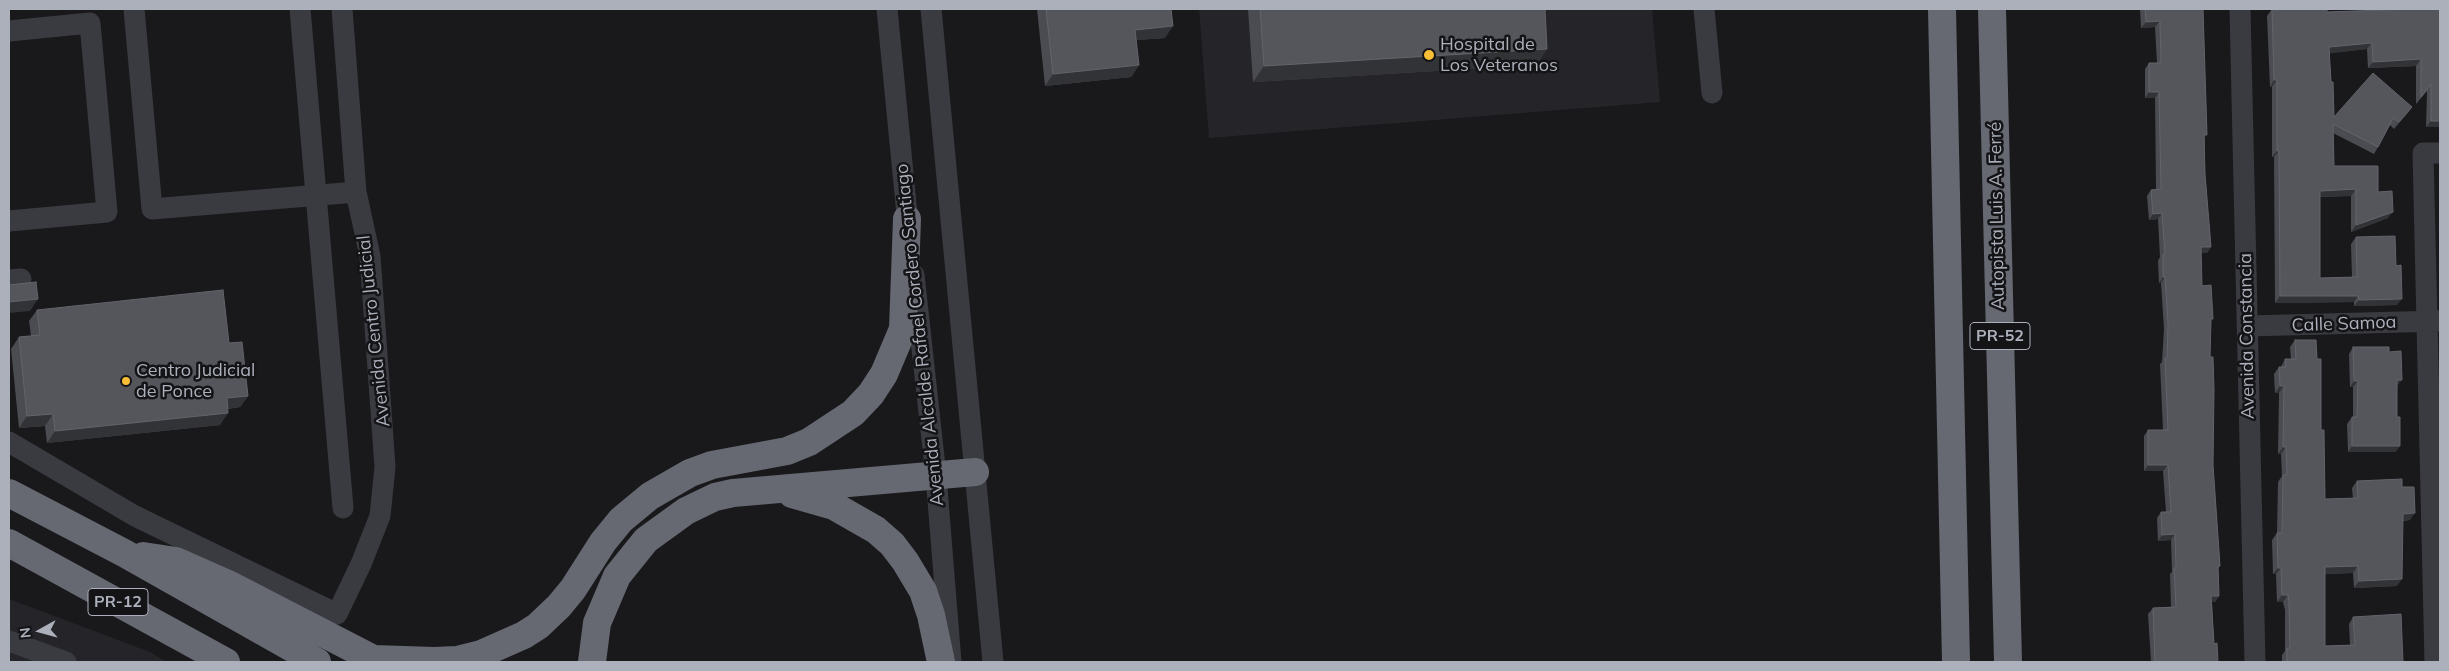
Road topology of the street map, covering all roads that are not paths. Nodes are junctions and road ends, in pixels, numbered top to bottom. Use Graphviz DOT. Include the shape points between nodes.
graph roads {
  1 [pos="134,9"];
  2 [pos="300,9"];
  3 [pos="342,9"];
  4 [pos="887,9"];
  5 [pos="931,9"];
  6 [pos="1704,9"];
  7 [pos="1942,9"];
  8 [pos="1992,9"];
  9 [pos="2240,9"];
  10 [pos="9,31"];
  11 [pos="1712,93"];
  12 [pos="2440,153"];
  13 [pos="356,192"];
  14 [pos="316,195"];
  15 [pos="907,219"];
  16 [pos="9,221"];
  17 [pos="2434,322"];
  18 [pos="2247,326"];
  19 [pos="9,442"];
  20 [pos="975,472"];
  21 [pos="936,476"];
  22 [pos="1953,477"];
  23 [pos="779,490"];
  24 [pos="9,492"];
  25 [pos="2436,496"];
  26 [pos="343,508"];
  27 [pos="9,543"];
  28 [pos="124,553"];
  29 [pos="9,641"];
  30 [pos="376,661"];
  31 [pos="66,662"];
  32 [pos="226,662"];
  33 [pos="317,662"];
  34 [pos="592,662"];
  35 [pos="940,662"];
  36 [pos="951,662"];
  37 [pos="993,662"];
  38 [pos="1942,662"];
  39 [pos="1956,662"];
  40 [pos="2008,662"];
  41 [pos="2255,662"];
  42 [pos="2435,662"];
  1 -- 14 [label="street" via="152,209"];
  2 -- 14 [label="street"];
  3 -- 13 [label="street, Avenida Centro Judicial"];
  4 -- 15 [label="street, Avenida Alcalde Rafael Cordero Santiago"];
  5 -- 20 [label="street"];
  6 -- 11 [label="street"];
  7 -- 22 [label="highway, PR-52"];
  8 -- 40 [label="highway, Autopista Luis A. Ferré / PR-52"];
  9 -- 18 [label="street, Avenida Constancia"];
  10 -- 16 [label="street" via="90,23 107,212"];
  12 -- 17 [label="street" via="2423,153"];
  13 -- 14 [label="street"];
  13 -- 19 [label="street, Avenida Centro Judicial" via="370,256 385,467 380,516 337,614 136,516"];
  14 -- 26 [label="street"];
  15 -- 21 [label="street, Avenida Alcalde Rafael Cordero Santiago"];
  15 -- 30 [label="highway" via="903,329 884,374 853,413 809,442 787,451 712,465 690,473 650,496 621,520 559,606 524,635 481,654 457,660"];
  17 -- 18 [label="street, Calle Samoa"];
  17 -- 25 [label="street"];
  18 -- 41 [label="street, Avenida Constancia"];
  20 -- 21 [label="highway"];
  20 -- 37 [label="street"];
  21 -- 23 [label="highway"];
  21 -- 36 [label="street, Avenida Alcalde Rafael Cordero Santiago"];
  22 -- 38 [label="highway" via="1940,570"];
  22 -- 39 [label="highway, PR-52"];
  23 -- 34 [label="highway" via="733,493 715,498 686,511 646,540 617,576 608,593 597,623"];
  23 -- 35 [label="highway" via="834,506 876,530 892,544 923,591"];
  24 -- 28 [label="highway, PR-12"];
  25 -- 42 [label="street"];
  27 -- 32 [label="highway, PR-12"];
  28 -- 30 [label="highway" via="176,561 228,584"];
  28 -- 33 [label="highway, PR-12"];
  29 -- 31 [label="street"];
}
